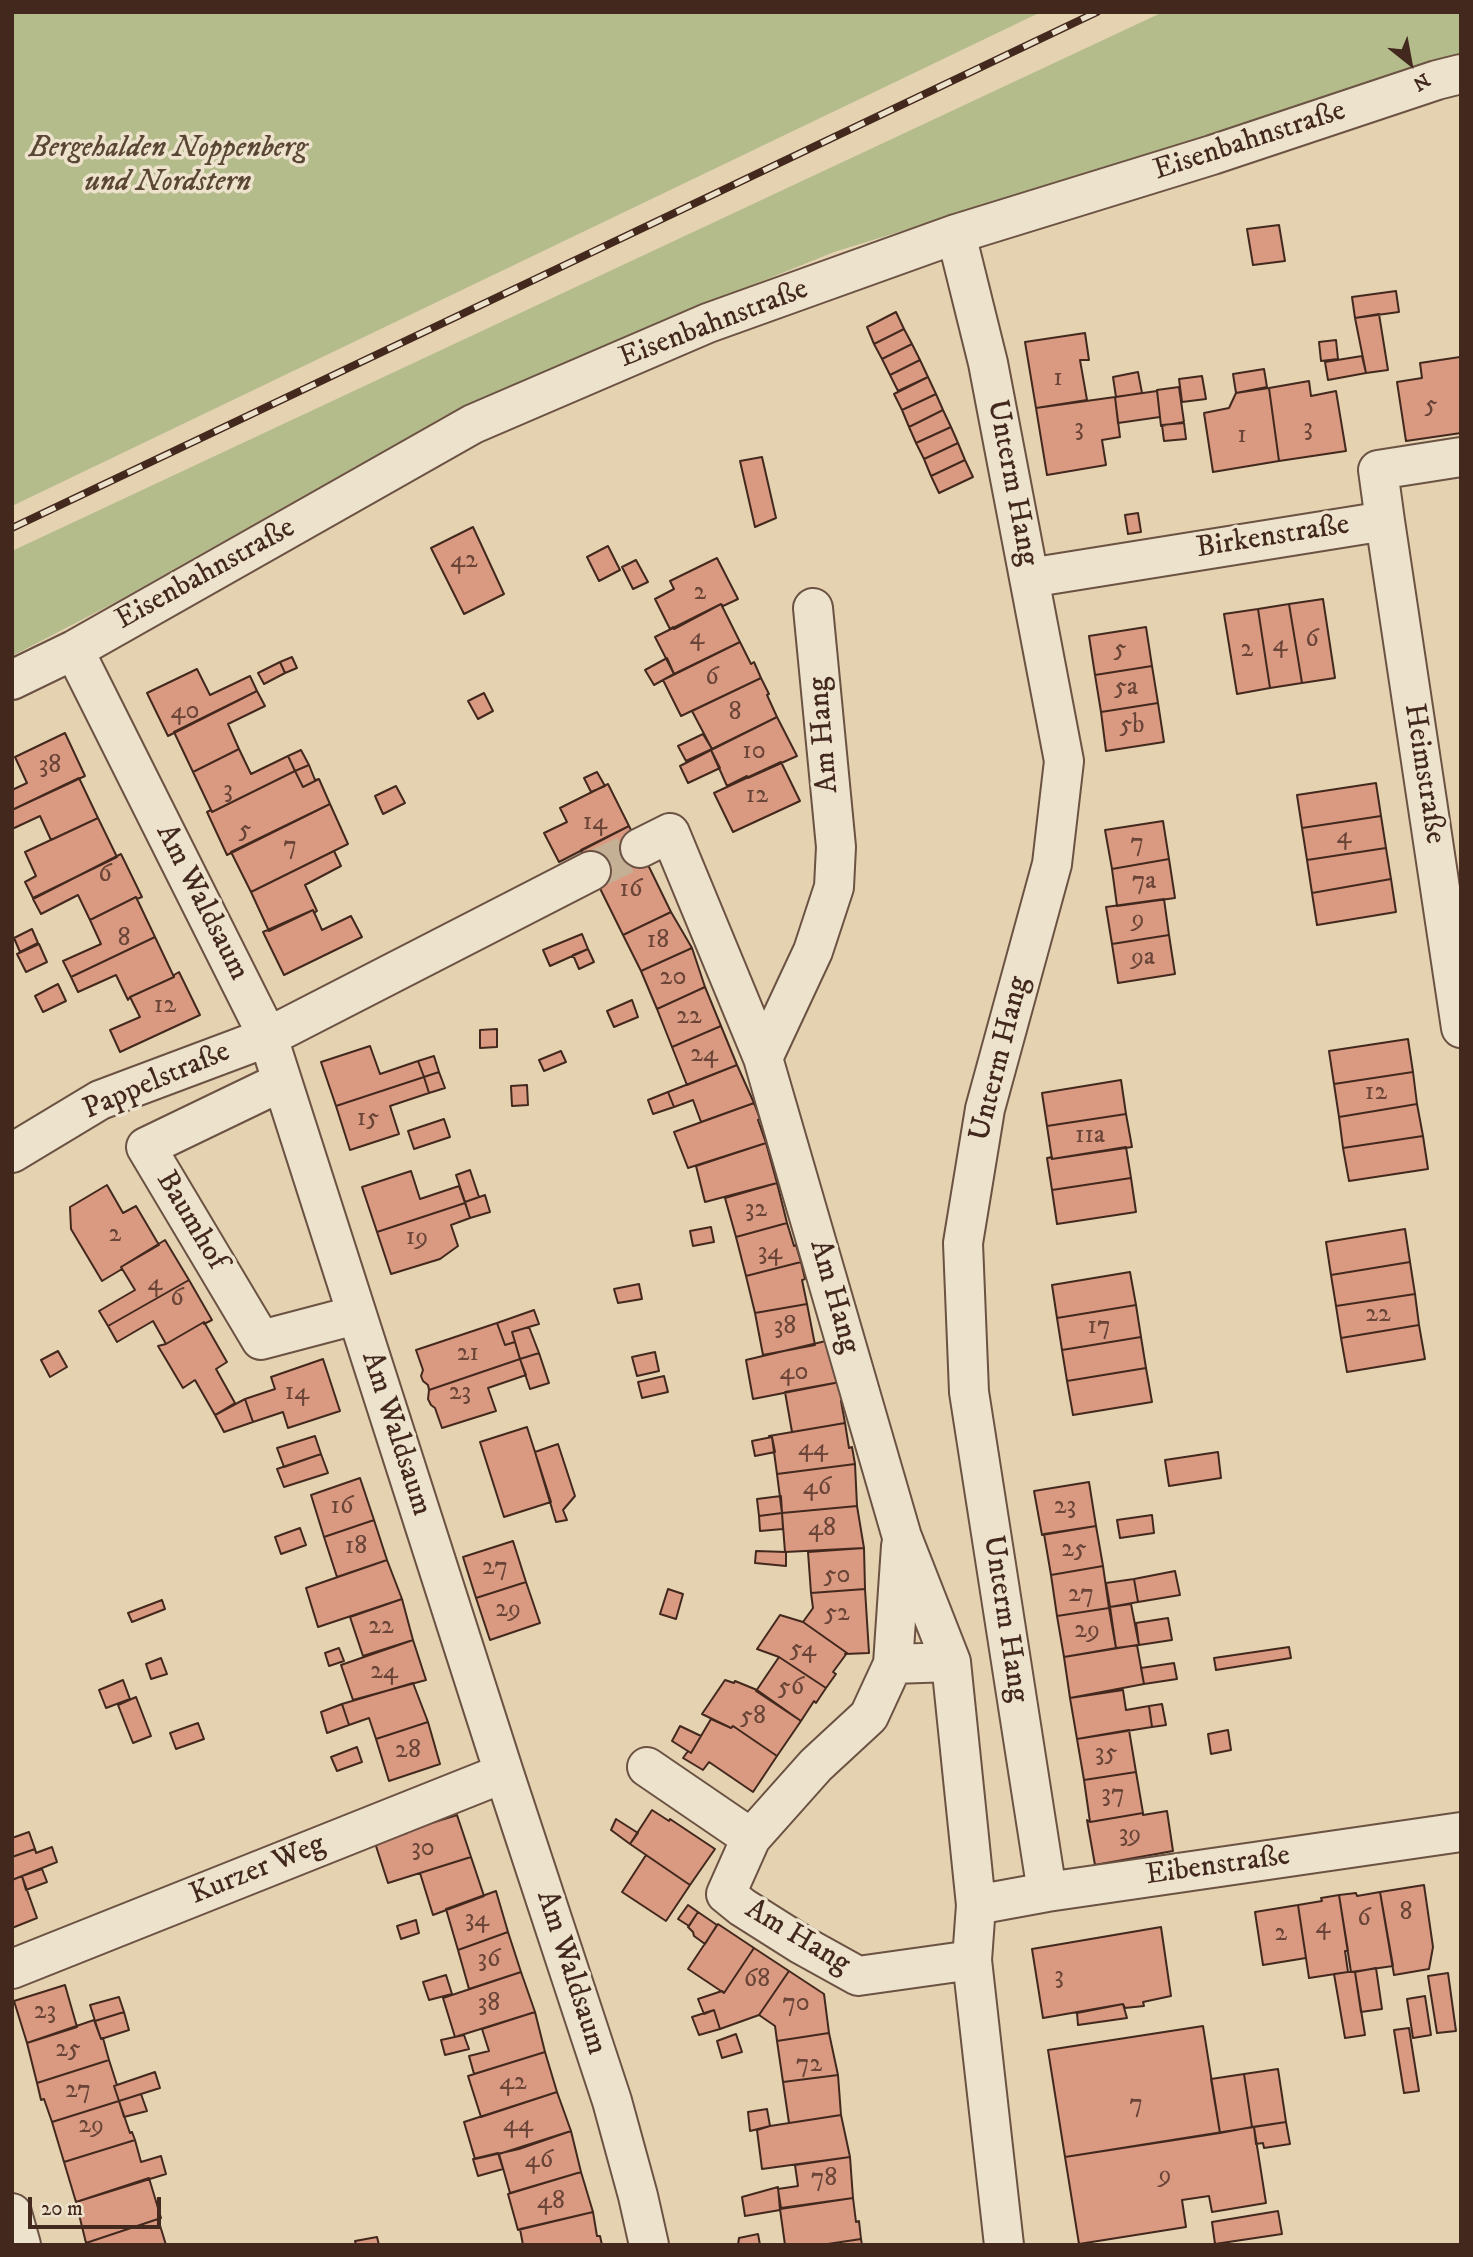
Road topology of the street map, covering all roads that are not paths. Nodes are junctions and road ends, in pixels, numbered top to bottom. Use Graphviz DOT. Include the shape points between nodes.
graph roads {
  1 [pos="1461,74"];
  2 [pos="956,234"];
  3 [pos="1461,457"];
  4 [pos="1385,521"];
  5 [pos="1029,578"];
  6 [pos="813,608"];
  7 [pos="74,650"];
  8 [pos="12,680"];
  9 [pos="640,848"];
  10 [pos="592,871"];
  11 [pos="1461,1028"];
  12 [pos="268,1037"];
  13 [pos="763,1058"];
  14 [pos="281,1082"];
  15 [pos="12,1153"];
  16 [pos="356,1315"];
  17 [pos="902,1537"];
  18 [pos="951,1662"];
  19 [pos="893,1664"];
  20 [pos="647,1767"];
  21 [pos="504,1773"];
  22 [pos="1461,1832"];
  23 [pos="751,1838"];
  24 [pos="1047,1892"];
  25 [pos="976,1905"];
  26 [pos="972,1960"];
  27 [pos="12,1969"];
  28 [pos="12,2213"];
  29 [pos="22,2245"];
  30 [pos="649,2245"];
  31 [pos="1004,2245"];
  1 -- 2 [label="street, Eisenbahnstraße"];
  2 -- 5 [label="street, Unterm Hang" via="988,363"];
  2 -- 7 [label="street, Eisenbahnstraße" via="708,323 473,424"];
  3 -- 4 [label="street, Birkenstraße" via="1378,470"];
  4 -- 5 [label="street, Birkenstraße"];
  4 -- 11 [label="street, Heimstraße"];
  5 -- 24 [label="street, Unterm Hang" via="1064,761 1052,864 985,1109 963,1243 969,1392"];
  6 -- 13 [label="street, Am Hang" via="836,847 834,887 813,951"];
  7 -- 8 [label="street, Eisenbahnstraße"];
  7 -- 12 [label="street, Am Waldsaum"];
  9 -- 13 [label="street, Am Hang" via="670,833"];
  10 -- 12 [label="street"];
  12 -- 14 [label="street, Am Waldsaum"];
  12 -- 15 [label="street, Pappelstraße" via="100,1100"];
  13 -- 17 [label="street, Am Hang"];
  14 -- 16 [label="street, Am Waldsaum"];
  14 -- 16 [label="street, Baumhof" via="146,1147 261,1339"];
  16 -- 21 [label="street, Am Waldsaum"];
  17 -- 18 [label="street, Am Hang"];
  17 -- 19 [label="street, Am Hang"];
  18 -- 19 [label="street"];
  18 -- 25 [label="street, Am Hang"];
  19 -- 23 [label="street, Am Hang" via="869,1716 816,1765"];
  20 -- 23 [label="street"];
  21 -- 27 [label="street, Kurzer Weg"];
  21 -- 30 [label="street, Am Waldsaum" via="612,2101"];
  22 -- 24 [label="street, Eibenstraße"];
  23 -- 26 [label="street, Am Hang" via="726,1894 858,1976"];
  24 -- 25 [label="street, Eibenstraße"];
  25 -- 26 [label="street, Am Hang"];
  26 -- 31 [label="street, Am Hang"];
  28 -- 29 [label="street"];
}
